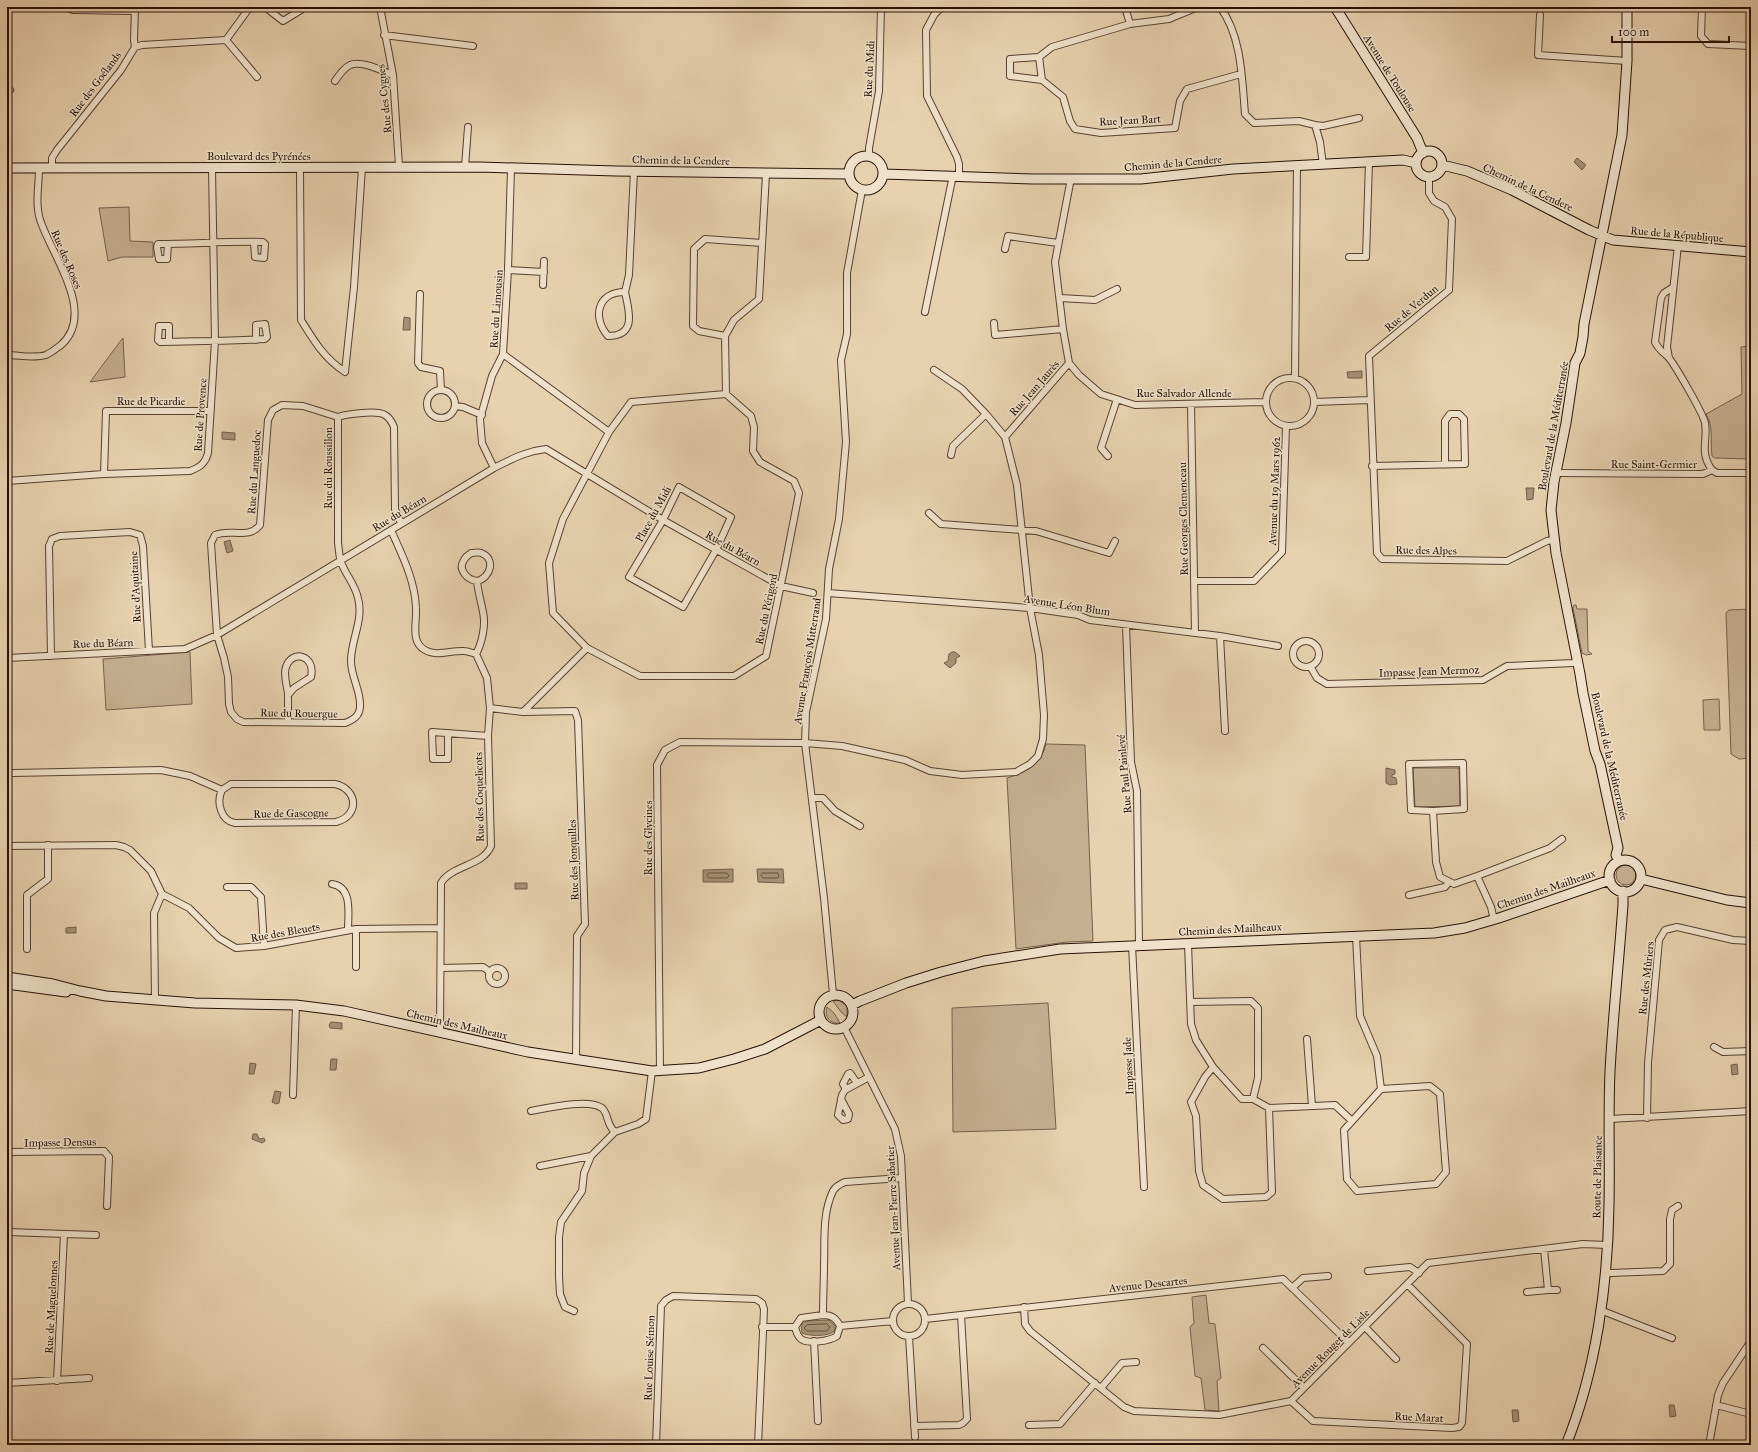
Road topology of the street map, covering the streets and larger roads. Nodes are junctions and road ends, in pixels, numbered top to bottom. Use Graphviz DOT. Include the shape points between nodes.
graph roads {
  1 [pos="66,7"];
  2 [pos="221,7"];
  3 [pos="265,7"];
  4 [pos="380,7"];
  5 [pos="881,7"];
  6 [pos="942,7"];
  7 [pos="1125,7"];
  8 [pos="1198,7"];
  9 [pos="1220,7"];
  10 [pos="1335,7"];
  11 [pos="1627,7"];
  12 [pos="1702,7"];
  13 [pos="249,8"];
  14 [pos="135,9"];
  15 [pos="301,10"];
  16 [pos="1540,14"];
  17 [pos="1130,24"];
  18 [pos="384,35"];
  19 [pos="226,40"];
  20 [pos="473,46"];
  21 [pos="1751,46"];
  22 [pos="135,47"];
  23 [pos="1039,57"];
  24 [pos="1627,61"];
  25 [pos="1241,74"];
  26 [pos="393,75"];
  27 [pos="257,77"];
  28 [pos="1042,80"];
  29 [pos="335,81"];
  30 [pos="1359,118"];
  31 [pos="1315,125"];
  32 [pos="468,127"];
  33 [pos="1423,153"];
  34 [pos="869,156"];
  35 [pos="1369,162"];
  36 [pos="1416,163"];
  37 [pos="1323,165"];
  38 [pos="1442,165"];
  39 [pos="399,166"];
  40 [pos="1297,166"];
  41 [pos="52,167"];
  42 [pos="362,167"];
  43 [pos="465,167"];
  44 [pos="7,168"];
  45 [pos="39,168"];
  46 [pos="212,168"];
  47 [pos="300,168"];
  48 [pos="511,169"];
  49 [pos="634,171"];
  50 [pos="766,174"];
  51 [pos="849,174"];
  52 [pos="884,174"];
  53 [pos="956,175"];
  54 [pos="1429,177"];
  55 [pos="1070,178"];
  56 [pos="862,190"];
  57 [pos="1602,236"];
  58 [pos="213,242"];
  59 [pos="254,242"];
  60 [pos="762,243"];
  61 [pos="168,244"];
  62 [pos="1058,244"];
  63 [pos="1678,245"];
  64 [pos="1005,249"];
  65 [pos="1751,252"];
  66 [pos="1349,257"];
  67 [pos="544,261"];
  68 [pos="508,270"];
  69 [pos="544,272"];
  70 [pos="543,285"];
  71 [pos="1672,288"];
  72 [pos="1117,289"];
  73 [pos="625,292"];
  74 [pos="420,294"];
  75 [pos="1060,298"];
  76 [pos="925,312"];
  77 [pos="994,323"];
  78 [pos="1063,330"];
  79 [pos="725,336"];
  80 [pos="256,340"];
  81 [pos="169,341"];
  82 [pos="215,341"];
  83 [pos="502,354"];
  84 [pos="7,355"];
  85 [pos="1669,358"];
  86 [pos="1070,363"];
  87 [pos="934,370"];
  88 [pos="1295,378"];
  89 [pos="441,390"];
  90 [pos="726,394"];
  91 [pos="1117,399"];
  92 [pos="1370,400"];
  93 [pos="1265,402"];
  94 [pos="1314,402"];
  95 [pos="1191,404"];
  96 [pos="455,406"];
  97 [pos="210,411"];
  98 [pos="482,414"];
  99 [pos="986,414"];
  100 [pos="338,417"];
  101 [pos="1286,426"];
  102 [pos="610,432"];
  103 [pos="1005,438"];
  104 [pos="951,454"];
  105 [pos="1108,456"];
  106 [pos="1445,465"];
  107 [pos="1372,466"];
  108 [pos="494,468"];
  109 [pos="1712,470"];
  110 [pos="1556,473"];
  111 [pos="104,474"];
  112 [pos="588,474"];
  113 [pos="1751,474"];
  114 [pos="7,481"];
  115 [pos="928,513"];
  116 [pos="663,520"];
  117 [pos="401,523"];
  118 [pos="391,530"];
  119 [pos="1021,531"];
  120 [pos="1553,540"];
  121 [pos="1115,542"];
  122 [pos="716,550"];
  123 [pos="340,560"];
  124 [pos="477,581"];
  125 [pos="1195,581"];
  126 [pos="781,586"];
  127 [pos="813,593"];
  128 [pos="828,593"];
  129 [pos="1030,608"];
  130 [pos="1126,625"];
  131 [pos="1195,633"];
  132 [pos="217,635"];
  133 [pos="1220,636"];
  134 [pos="1278,646"];
  135 [pos="587,648"];
  136 [pos="149,652"];
  137 [pos="476,654"];
  138 [pos="51,656"];
  139 [pos="7,658"];
  140 [pos="1578,662"];
  141 [pos="1310,666"];
  142 [pos="288,694"];
  143 [pos="490,708"];
  144 [pos="523,712"];
  145 [pos="288,722"];
  146 [pos="1225,731"];
  147 [pos="448,733"];
  148 [pos="488,736"];
  149 [pos="805,743"];
  150 [pos="7,770"];
  151 [pos="10,774"];
  152 [pos="222,790"];
  153 [pos="812,798"];
  154 [pos="1433,812"];
  155 [pos="860,826"];
  156 [pos="1562,840"];
  157 [pos="48,845"];
  158 [pos="7,846"];
  159 [pos="1623,860"];
  160 [pos="1477,876"];
  161 [pos="1641,879"];
  162 [pos="1610,880"];
  163 [pos="1450,882"];
  164 [pos="332,884"];
  165 [pos="227,887"];
  166 [pos="1627,891"];
  167 [pos="162,894"];
  168 [pos="1409,895"];
  169 [pos="1751,903"];
  170 [pos="1494,920"];
  171 [pos="440,928"];
  172 [pos="356,929"];
  173 [pos="348,930"];
  174 [pos="1356,936"];
  175 [pos="1751,941"];
  176 [pos="1188,944"];
  177 [pos="1136,945"];
  178 [pos="264,946"];
  179 [pos="27,949"];
  180 [pos="356,967"];
  181 [pos="441,968"];
  182 [pos="490,972"];
  183 [pos="7,976"];
  184 [pos="7,984"];
  185 [pos="80,992"];
  186 [pos="833,994"];
  187 [pos="155,1000"];
  188 [pos="1191,1002"];
  189 [pos="296,1005"];
  190 [pos="852,1005"];
  191 [pos="821,1020"];
  192 [pos="844,1028"];
  193 [pos="440,1032"];
  194 [pos="1307,1039"];
  195 [pos="1714,1047"];
  196 [pos="1751,1051"];
  197 [pos="576,1059"];
  198 [pos="1213,1067"];
  199 [pos="656,1071"];
  200 [pos="869,1077"];
  201 [pos="857,1083"];
  202 [pos="846,1089"];
  203 [pos="1381,1089"];
  204 [pos="293,1095"];
  205 [pos="1253,1098"];
  206 [pos="841,1099"];
  207 [pos="1312,1106"];
  208 [pos="1269,1108"];
  209 [pos="531,1111"];
  210 [pos="1751,1111"];
  211 [pos="1647,1118"];
  212 [pos="1610,1119"];
  213 [pos="1352,1121"];
  214 [pos="615,1132"];
  215 [pos="7,1152"];
  216 [pos="591,1156"];
  217 [pos="540,1166"];
  218 [pos="902,1178"];
  219 [pos="1144,1187"];
  220 [pos="107,1206"];
  221 [pos="1678,1206"];
  222 [pos="7,1232"];
  223 [pos="64,1234"];
  224 [pos="96,1235"];
  225 [pos="1607,1246"];
  226 [pos="1544,1249"];
  227 [pos="1368,1271"];
  228 [pos="1605,1272"];
  229 [pos="1419,1273"];
  230 [pos="1328,1276"];
  231 [pos="1408,1285"];
  232 [pos="1292,1288"];
  233 [pos="1548,1290"];
  234 [pos="1557,1290"];
  235 [pos="1528,1292"];
  236 [pos="908,1304"];
  237 [pos="1024,1307"];
  238 [pos="1600,1310"];
  239 [pos="574,1311"];
  240 [pos="823,1315"];
  241 [pos="961,1315"];
  242 [pos="926,1319"];
  243 [pos="893,1321"];
  244 [pos="795,1326"];
  245 [pos="840,1326"];
  246 [pos="762,1327"];
  247 [pos="1364,1327"];
  248 [pos="909,1336"];
  249 [pos="1672,1338"];
  250 [pos="1751,1340"];
  251 [pos="814,1341"];
  252 [pos="1348,1342"];
  253 [pos="1263,1348"];
  254 [pos="1396,1359"];
  255 [pos="1136,1362"];
  256 [pos="89,1378"];
  257 [pos="58,1381"];
  258 [pos="7,1383"];
  259 [pos="1095,1384"];
  260 [pos="1101,1388"];
  261 [pos="1304,1388"];
  262 [pos="1291,1400"];
  263 [pos="1716,1405"];
  264 [pos="1751,1414"];
  265 [pos="818,1421"];
  266 [pos="1029,1425"];
  267 [pos="914,1426"];
  268 [pos="915,1437"];
  269 [pos="656,1445"];
  270 [pos="758,1445"];
  271 [pos="1566,1445"];
  272 [pos="1709,1445"];
  1 -- 14 [label="street" via="73,10"];
  2 -- 13 [label="street"];
  3 -- 15 [label="street" via="283,21"];
  4 -- 18 [label="street, Rue des Cygnes"];
  5 -- 34 [label="street, Rue du Midi" via="879,91"];
  6 -- 53 [label="street" via="926,30 927,96 957,157 959,164"];
  7 -- 17 [label="street"];
  8 -- 17 [label="street" via="1169,19"];
  9 -- 25 [label="street" via="1227,16 1238,51"];
  10 -- 33 [label="street, Avenue de Toulouse" via="1417,138"];
  11 -- 24 [label="street, Boulevard de la Méditerranée"];
  12 -- 21 [label="street" via="1702,36 1708,44"];
  13 -- 19 [label="street"];
  14 -- 22 [label="street, Rue des Goélands"];
  16 -- 24 [label="street" via="1538,56"];
  17 -- 23 [label="street" via="1052,48"];
  18 -- 20 [label="street"];
  18 -- 26 [label="street, Rue des Cygnes"];
  19 -- 22 [label="street"];
  19 -- 27 [label="street"];
  22 -- 41 [label="street, Rue des Goélands" via="121,70 57,150 52,158"];
  23 -- 28 [label="street"];
  23 -- 28 [label="street" via="1010,59 1010,76"];
  24 -- 57 [label="street, Boulevard de la Méditerranée" via="1622,135"];
  25 -- 28 [label="street, Rue Jean Bart" via="1187,89 1180,101 1175,128 1101,133 1075,129 1063,97"];
  25 -- 31 [label="street" via="1245,114 1254,123 1298,121"];
  26 -- 29 [label="street" via="360,64 351,64"];
  26 -- 39 [label="street, Rue des Cygnes"];
  30 -- 31 [label="street" via="1324,126"];
  31 -- 37 [label="street"];
  32 -- 43 [label="street"];
  33 -- 36 [label="street"];
  33 -- 38 [label="street" via="1436,154"];
  34 -- 51 [label="street" via="855,161"];
  34 -- 52 [label="street" via="880,162"];
  35 -- 36 [label="street, Chemin de la Cendere" via="1403,160"];
  35 -- 37 [label="street, Chemin de la Cendere"];
  35 -- 66 [label="street" via="1366,257"];
  36 -- 54 [label="street" via="1419,173"];
  37 -- 40 [label="street, Chemin de la Cendere"];
  38 -- 54 [label="street" via="1439,172"];
  38 -- 57 [label="street, Chemin de la Cendere" via="1512,190"];
  39 -- 42 [label="street, Boulevard des Pyrénées"];
  39 -- 43 [label="street, Boulevard des Pyrénées"];
  40 -- 55 [label="street, Chemin de la Cendere" via="1233,169 1142,179"];
  40 -- 88 [label="street"];
  41 -- 45 [label="street, Boulevard des Pyrénées"];
  41 -- 46 [label="street, Boulevard des Pyrénées"];
  42 -- 47 [label="street, Boulevard des Pyrénées"];
  42 -- 47 [label="street" via="345,372 331,362 311,338 301,320"];
  43 -- 48 [label="street, Boulevard des Pyrénées"];
  44 -- 45 [label="street, Boulevard des Pyrénées"];
  45 -- 84 [label="street, Rue des Roses" via="38,209 41,225 58,257 73,297 75,320 71,335 58,348 47,354 30,357"];
  46 -- 47 [label="street, Boulevard des Pyrénées"];
  46 -- 58 [label="street, Rue de Provence"];
  48 -- 49 [label="street, Chemin de la Cendere"];
  48 -- 68 [label="street, Rue du Limousin"];
  49 -- 50 [label="street, Chemin de la Cendere"];
  49 -- 73 [label="street" via="629,275"];
  50 -- 51 [label="street, Chemin de la Cendere"];
  50 -- 60 [label="street"];
  51 -- 56 [label="street" via="854,184"];
  52 -- 53 [label="street, Chemin de la Cendere"];
  52 -- 56 [label="street" via="875,188"];
  53 -- 55 [label="street, Chemin de la Cendere"];
  53 -- 76 [label="street"];
  54 -- 92 [label="street, Rue de Verdun" via="1429,193 1434,201 1446,208 1452,219 1448,290 1369,356"];
  55 -- 62 [label="street, Rue Jean Jaurès"];
  56 -- 128 [label="street, Avenue François Mitterrand" via="847,273 847,334 840,360 846,442 839,520 829,569"];
  57 -- 63 [label="street, Rue de la République" via="1613,240"];
  57 -- 110 [label="street, Boulevard de la Méditerranée" via="1580,353 1575,363"];
  58 -- 59 [label="street"];
  58 -- 61 [label="street"];
  58 -- 82 [label="street, Rue de Provence"];
  60 -- 79 [label="street" via="759,299 734,320"];
  60 -- 79 [label="street" via="706,239 694,249 693,326 699,331"];
  62 -- 64 [label="street" via="1008,236"];
  62 -- 75 [label="street, Rue Jean Jaurès" via="1055,262"];
  63 -- 65 [label="street, Rue de la République"];
  63 -- 71 [label="street"];
  67 -- 69 [label="street"];
  68 -- 69 [label="street"];
  68 -- 83 [label="street, Rue du Limousin"];
  69 -- 70 [label="street"];
  71 -- 85 [label="street" via="1674,298 1667,347"];
  71 -- 85 [label="street" via="1661,298 1655,342"];
  72 -- 75 [label="street" via="1095,300"];
  73 -- 73 [label="street" via="609,295 602,300 600,319 602,329 608,336 617,336 625,332 629,323"];
  74 -- 89 [label="street" via="418,363 421,367 440,371"];
  75 -- 78 [label="street, Rue Jean Jaurès"];
  77 -- 78 [label="street" via="995,335"];
  78 -- 86 [label="street, Rue Jean Jaurès"];
  79 -- 90 [label="street"];
  80 -- 82 [label="street"];
  81 -- 82 [label="street"];
  82 -- 97 [label="street, Rue de Provence"];
  83 -- 98 [label="street, Rue du Limousin" via="492,376"];
  83 -- 102 [label="street"];
  85 -- 109 [label="street" via="1705,422 1704,449"];
  86 -- 91 [label="street, Rue Salvador Allende" via="1079,376 1101,394"];
  86 -- 103 [label="street, Rue Jean Jaurès"];
  87 -- 99 [label="street" via="962,389"];
  88 -- 93 [label="street" via="1284,378 1274,383 1267,392"];
  88 -- 94 [label="street" via="1310,389"];
  89 -- 96 [label="street" via="450,394"];
  89 -- 96 [label="street" via="432,393 427,400 427,408 431,415 438,418 446,417"];
  90 -- 102 [label="street, Rue du Périgord" via="631,402"];
  90 -- 126 [label="street, Rue du Périgord" via="751,416 754,427 753,451 760,462 794,481 798,493"];
  91 -- 95 [label="street, Rue Salvador Allende" via="1135,405"];
  91 -- 105 [label="street" via="1102,448"];
  92 -- 94 [label="street"];
  92 -- 107 [label="street, Rue des Alpes"];
  93 -- 95 [label="street, Rue Salvador Allende"];
  93 -- 101 [label="street, Avenue du 19 Mars 1962" via="1271,418"];
  94 -- 101 [label="street, Avenue du 19 Mars 1962" via="1307,419 1297,426"];
  95 -- 125 [label="street, Rue Georges Clemenceau"];
  96 -- 98 [label="street"];
  97 -- 111 [label="street, Rue de Provence" via="208,453 205,462 199,467 190,471"];
  97 -- 111 [label="street, Rue de Picardie" via="106,411"];
  98 -- 108 [label="street, Rue du Limousin" via="482,443"];
  99 -- 103 [label="street"];
  99 -- 104 [label="street" via="953,446"];
  100 -- 117 [label="street, Rue du Roussillon" via="348,414 383,414 390,418 394,427 395,509"];
  100 -- 123 [label="street, Rue du Roussillon"];
  100 -- 132 [label="street, Rue du Languedoc" via="303,406 282,405 273,410 268,420 260,525 250,534 221,532 215,535 211,543"];
  101 -- 125 [label="street, Avenue du 19 Mars 1962" via="1282,552 1254,581"];
  102 -- 112 [label="street, Rue du Périgord"];
  103 -- 119 [label="street" via="1017,485"];
  106 -- 106 [label="street" via="1445,421 1450,414 1459,414 1464,419 1465,464"];
  106 -- 107 [label="street"];
  107 -- 120 [label="street, Rue des Alpes" via="1376,546 1377,553 1382,559 1507,561"];
  108 -- 112 [label="street, Rue du Béarn" via="532,450 546,450"];
  108 -- 117 [label="street, Rue du Béarn"];
  109 -- 110 [label="street, Rue Saint-Germier" via="1703,474"];
  109 -- 113 [label="street, Rue Saint-Germier" via="1718,473"];
  110 -- 120 [label="street, Boulevard de la Méditerranée" via="1552,500"];
  111 -- 114 [label="street, Rue de Provence"];
  112 -- 116 [label="street, Rue du Béarn"];
  112 -- 135 [label="street, Rue du Périgord" via="563,519 549,563 553,613"];
  115 -- 119 [label="street" via="941,524"];
  116 -- 122 [label="street, Rue du Béarn"];
  116 -- 122 [label="street, Place du Midi" via="679,487 731,517"];
  116 -- 122 [label="street, Place du Midi" via="629,577 683,607"];
  117 -- 118 [label="street, Rue du Béarn"];
  118 -- 123 [label="street, Rue du Béarn"];
  118 -- 137 [label="street" via="412,579 416,607 415,637 419,646 426,651 440,653 465,651"];
  119 -- 121 [label="street" via="1036,531 1109,553"];
  119 -- 129 [label="street"];
  120 -- 140 [label="street, Boulevard de la Méditerranée"];
  122 -- 126 [label="street, Rue du Béarn"];
  123 -- 132 [label="street, Rue du Béarn"];
  123 -- 145 [label="street, Rue du Rouergue" via="354,585 360,613 351,661 359,697 358,714 353,720 345,723"];
  124 -- 124 [label="street" via="488,574 490,566 488,558 481,553 471,553 464,559 463,572 468,578"];
  124 -- 137 [label="street" via="484,613 482,644"];
  125 -- 131 [label="street, Rue Georges Clemenceau"];
  126 -- 127 [label="street, Rue du Béarn"];
  126 -- 135 [label="street, Rue du Périgord" via="766,656 734,676 640,676"];
  128 -- 129 [label="street, Avenue Léon Blum"];
  128 -- 149 [label="street, Avenue François Mitterrand" via="826,619 806,712"];
  129 -- 130 [label="street, Avenue Léon Blum"];
  129 -- 149 [label="street, Rue des Glycines" via="1039,655 1044,739 1038,756 1023,769 1006,774 962,776 930,771 905,760 842,746"];
  130 -- 131 [label="street, Avenue Léon Blum"];
  130 -- 177 [label="street, Rue Paul Painlevé" via="1131,762 1137,791"];
  131 -- 133 [label="street, Avenue Léon Blum"];
  132 -- 136 [label="street, Rue du Béarn" via="185,649"];
  132 -- 145 [label="street, Rue du Rouergue" via="228,677 228,704 234,716 243,722"];
  133 -- 134 [label="street, Avenue Léon Blum"];
  133 -- 146 [label="street"];
  135 -- 144 [label="street"];
  136 -- 138 [label="street, Rue du Béarn"];
  136 -- 138 [label="street, Rue d'Aquitaine" via="143,546 140,535 130,532 60,536 52,539 48,546"];
  137 -- 143 [label="street, Rue des Coquelicots" via="487,678"];
  138 -- 139 [label="street, Rue du Béarn"];
  140 -- 141 [label="street, Impasse Jean Mermoz" via="1507,666 1483,680 1335,684 1322,682 1313,674"];
  140 -- 159 [label="street, Boulevard de la Méditerranée" via="1595,751"];
  141 -- 141 [label="street, Impasse Jean Mermoz" via="1317,662 1318,649 1313,643 1300,643 1294,651 1294,658 1299,665"];
  142 -- 142 [label="street" via="311,677 311,662 305,657 298,656 286,666"];
  142 -- 145 [label="street"];
  143 -- 144 [label="street"];
  143 -- 148 [label="street, Rue des Coquelicots"];
  144 -- 197 [label="street, Rue des Jonquilles" via="575,711 578,720 585,924 577,936"];
  147 -- 147 [label="street" via="432,732 433,759 448,759"];
  147 -- 148 [label="street"];
  148 -- 171 [label="street, Rue des Coquelicots" via="491,846 487,854 448,875 441,883"];
  149 -- 153 [label="street, Avenue François Mitterrand"];
  149 -- 199 [label="street, Rue des Glycines" via="680,742 664,750 657,765"];
  150 -- 151 [label="street"];
  151 -- 152 [label="street" via="161,770 190,776"];
  152 -- 152 [label="street, Rue de Gascogne" via="222,813 227,820 235,823 336,822 349,815 353,806 348,790 335,784 231,784"];
  153 -- 155 [label="street" via="824,798 836,811"];
  153 -- 186 [label="street, Avenue François Mitterrand"];
  154 -- 154 [label="street" via="1411,810 1409,764 1463,763 1464,809"];
  154 -- 163 [label="street" via="1436,862 1440,878"];
  156 -- 160 [label="street" via="1550,848"];
  157 -- 158 [label="street"];
  157 -- 167 [label="street" via="124,847 151,871"];
  157 -- 179 [label="street" via="48,879 27,895"];
  159 -- 161 [label="street" via="1637,865"];
  159 -- 162 [label="street" via="1612,867"];
  160 -- 163 [label="street" via="1454,884"];
  160 -- 170 [label="street"];
  161 -- 166 [label="street" via="1637,887"];
  161 -- 169 [label="street" via="1727,900"];
  162 -- 166 [label="street" via="1613,886"];
  162 -- 170 [label="street, Chemin des Mailheaux"];
  163 -- 168 [label="street" via="1445,887"];
  164 -- 173 [label="street" via="341,887 346,895"];
  165 -- 178 [label="street" via="251,887 261,897"];
  166 -- 212 [label="street, Route de Plaisance" via="1623,905 1610,1071"];
  167 -- 178 [label="street, Rue des Bleuets" via="189,908 230,946 242,949"];
  167 -- 187 [label="street" via="154,913"];
  170 -- 174 [label="street, Chemin des Mailheaux" via="1434,933"];
  171 -- 172 [label="street, Rue des Bleuets"];
  171 -- 181 [label="street, Rue des Coquelicots"];
  172 -- 173 [label="street, Rue des Bleuets"];
  172 -- 180 [label="street"];
  173 -- 178 [label="street, Rue des Bleuets"];
  174 -- 176 [label="street, Chemin des Mailheaux"];
  174 -- 203 [label="street" via="1360,1016 1377,1056"];
  175 -- 211 [label="street, Rue des Mûriers" via="1733,940 1677,927 1665,930 1659,940 1648,1063"];
  176 -- 177 [label="street, Chemin des Mailheaux"];
  176 -- 188 [label="street"];
  177 -- 190 [label="street, Chemin des Mailheaux" via="1060,949 984,961 906,983"];
  177 -- 219 [label="street, Impasse Jade"];
  181 -- 182 [label="street" via="483,967"];
  181 -- 193 [label="street, Rue des Coquelicots"];
  183 -- 185 [label="street, Chemin des Mailheaux" via="53,984"];
  184 -- 185 [label="street, Chemin des Mailheaux"];
  185 -- 187 [label="street, Chemin des Mailheaux"];
  186 -- 190 [label="street" via="845,997"];
  186 -- 191 [label="street" via="821,1004"];
  187 -- 189 [label="street, Chemin des Mailheaux"];
  188 -- 198 [label="street" via="1191,1024 1196,1040"];
  188 -- 205 [label="street" via="1251,1001 1258,1008 1258,1078"];
  189 -- 193 [label="street, Chemin des Mailheaux" via="344,1011"];
  189 -- 204 [label="street"];
  190 -- 192 [label="street" via="854,1015"];
  191 -- 192 [label="street" via="831,1029"];
  191 -- 199 [label="street, Chemin des Mailheaux" via="765,1049 734,1059 699,1068"];
  192 -- 200 [label="street, Avenue Jean-Pierre Sabatier"];
  193 -- 197 [label="street, Chemin des Mailheaux" via="528,1052"];
  194 -- 207 [label="street"];
  195 -- 196 [label="street" via="1724,1052"];
  197 -- 199 [label="street, Chemin des Mailheaux"];
  198 -- 205 [label="street" via="1242,1099"];
  198 -- 208 [label="street" via="1191,1102 1196,1116 1199,1171 1203,1185 1223,1199 1266,1197 1272,1192"];
  199 -- 214 [label="street, Rue des Glycines" via="646,1120"];
  200 -- 201 [label="street"];
  200 -- 218 [label="street, Avenue Jean-Pierre Sabatier" via="899,1138"];
  201 -- 202 [label="street"];
  201 -- 202 [label="street" via="853,1075 848,1074 843,1084"];
  202 -- 206 [label="street"];
  203 -- 213 [label="street"];
  203 -- 213 [label="street" via="1430,1086 1440,1094 1446,1172 1436,1184 1357,1191 1347,1179 1344,1130"];
  205 -- 208 [label="street"];
  207 -- 208 [label="street"];
  207 -- 213 [label="street" via="1335,1105"];
  209 -- 214 [label="street" via="575,1104 599,1106 604,1109 611,1129"];
  210 -- 211 [label="street"];
  211 -- 212 [label="street"];
  212 -- 225 [label="street, Route de Plaisance"];
  214 -- 216 [label="street"];
  215 -- 220 [label="street, Impasse Densus" via="104,1151 109,1157"];
  216 -- 217 [label="street"];
  216 -- 239 [label="street" via="584,1173 582,1191 566,1214 559,1230 560,1294 565,1307"];
  218 -- 236 [label="street, Avenue Jean-Pierre Sabatier"];
  218 -- 240 [label="street" via="845,1182 834,1190 825,1218"];
  221 -- 228 [label="street" via="1672,1210 1670,1219 1670,1264 1663,1271"];
  222 -- 223 [label="street"];
  223 -- 224 [label="street"];
  223 -- 257 [label="street, Rue de Maguelonnes"];
  225 -- 226 [label="street, Avenue Rouget de Lisle" via="1583,1244"];
  225 -- 228 [label="street, Route de Plaisance"];
  226 -- 229 [label="street, Avenue Rouget de Lisle" via="1428,1263"];
  226 -- 233 [label="street"];
  227 -- 229 [label="street" via="1410,1267"];
  228 -- 238 [label="street, Route de Plaisance"];
  229 -- 231 [label="street, Avenue Rouget de Lisle"];
  230 -- 232 [label="street" via="1303,1278"];
  231 -- 247 [label="street, Avenue Rouget de Lisle"];
  231 -- 262 [label="street, Rue Marat" via="1467,1344 1462,1423 1459,1427 1313,1421"];
  232 -- 237 [label="street, Avenue Descartes" via="1283,1279"];
  232 -- 252 [label="street, Avenue Descartes"];
  233 -- 234 [label="street"];
  233 -- 235 [label="street"];
  236 -- 242 [label="street" via="922,1309"];
  236 -- 243 [label="street" via="897,1309"];
  237 -- 241 [label="street, Avenue Descartes"];
  237 -- 259 [label="street, Avenue Rouget de Lisle" via="1025,1324 1030,1331"];
  238 -- 249 [label="street"];
  238 -- 271 [label="street, Route de Plaisance" via="1589,1375"];
  240 -- 244 [label="street" via="800,1318"];
  240 -- 245 [label="street" via="834,1317"];
  241 -- 242 [label="street, Avenue Descartes"];
  241 -- 267 [label="street" via="967,1419 959,1425"];
  242 -- 248 [label="street" via="919,1333"];
  243 -- 245 [label="street"];
  243 -- 248 [label="street" via="898,1332"];
  244 -- 246 [label="street"];
  244 -- 251 [label="street" via="799,1338"];
  245 -- 251 [label="street" via="837,1336 832,1339"];
  246 -- 269 [label="street, Rue Louise Sémon" via="764,1309 762,1302 756,1299 673,1296 666,1300 661,1306"];
  246 -- 270 [label="street, Rue Louise Sémon"];
  247 -- 252 [label="street, Avenue Rouget de Lisle"];
  247 -- 254 [label="street"];
  248 -- 267 [label="street"];
  250 -- 263 [label="street" via="1723,1383"];
  251 -- 265 [label="street"];
  252 -- 261 [label="street, Avenue Rouget de Lisle"];
  253 -- 261 [label="street"];
  255 -- 260 [label="street" via="1122,1363"];
  256 -- 257 [label="street"];
  257 -- 258 [label="street"];
  259 -- 260 [label="street, Avenue Rouget de Lisle"];
  259 -- 266 [label="street" via="1060,1424"];
  260 -- 262 [label="street, Avenue Rouget de Lisle" via="1124,1407 1134,1411 1219,1415"];
  261 -- 262 [label="street, Avenue Rouget de Lisle"];
  263 -- 264 [label="street"];
  263 -- 272 [label="street"];
  267 -- 268 [label="street"];
}
